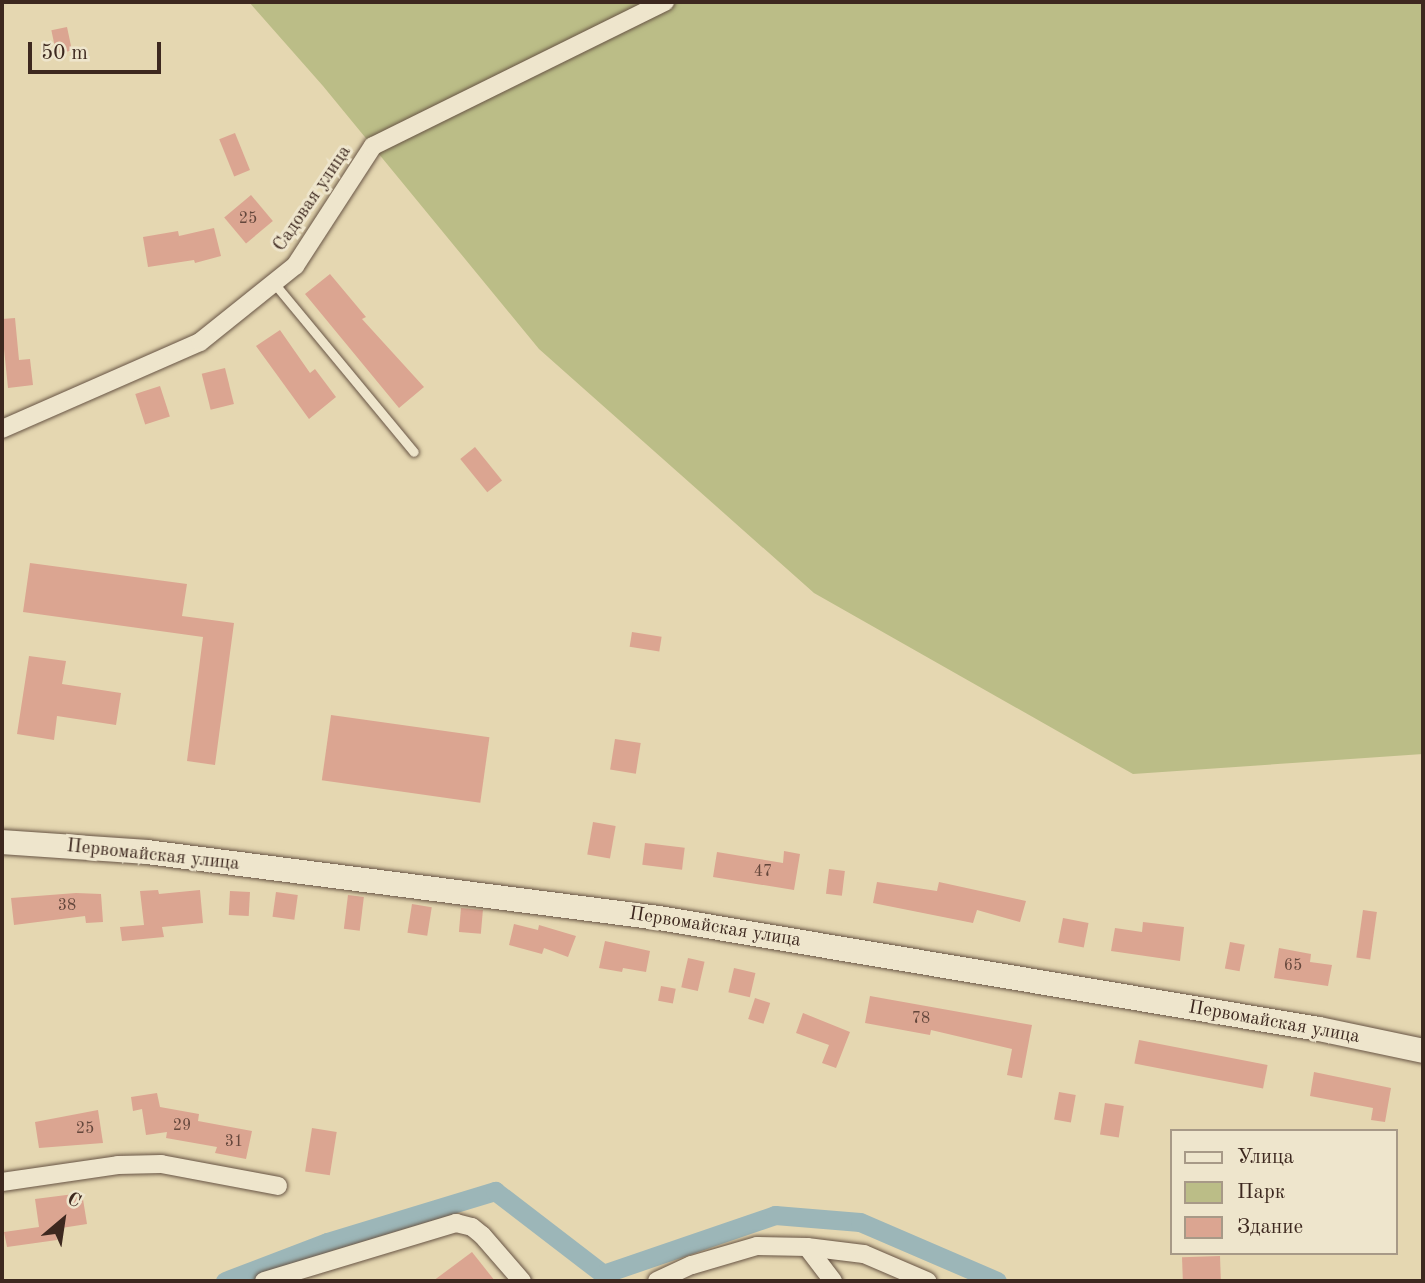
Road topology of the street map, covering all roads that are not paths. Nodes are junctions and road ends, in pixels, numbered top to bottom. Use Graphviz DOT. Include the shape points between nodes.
graph roads {
  1 [pos="665,2"];
  2 [pos="274,283"];
  3 [pos="2,429"];
  4 [pos="414,452"];
  5 [pos="2,842"];
  6 [pos="1423,1051"];
  7 [pos="2,1182"];
  8 [pos="278,1186"];
  9 [pos="807,1247"];
  10 [pos="268,1281"];
  11 [pos="522,1281"];
  12 [pos="657,1281"];
  13 [pos="833,1281"];
  14 [pos="928,1281"];
  1 -- 2 [label="street, Садовая улица" via="373,146 295,266"];
  2 -- 3 [label="street, Садовая улица" via="200,342"];
  2 -- 4 [label="lane"];
  5 -- 6 [label="main road, Первомайская улица" via="147,852 659,918 1320,1029"];
  7 -- 8 [label="street" via="118,1165 161,1164"];
  9 -- 12 [label="street" via="757,1246 692,1265"];
  9 -- 13 [label="street"];
  9 -- 14 [label="street" via="864,1254"];
  10 -- 11 [label="street" via="456,1223 472,1227"];
}
